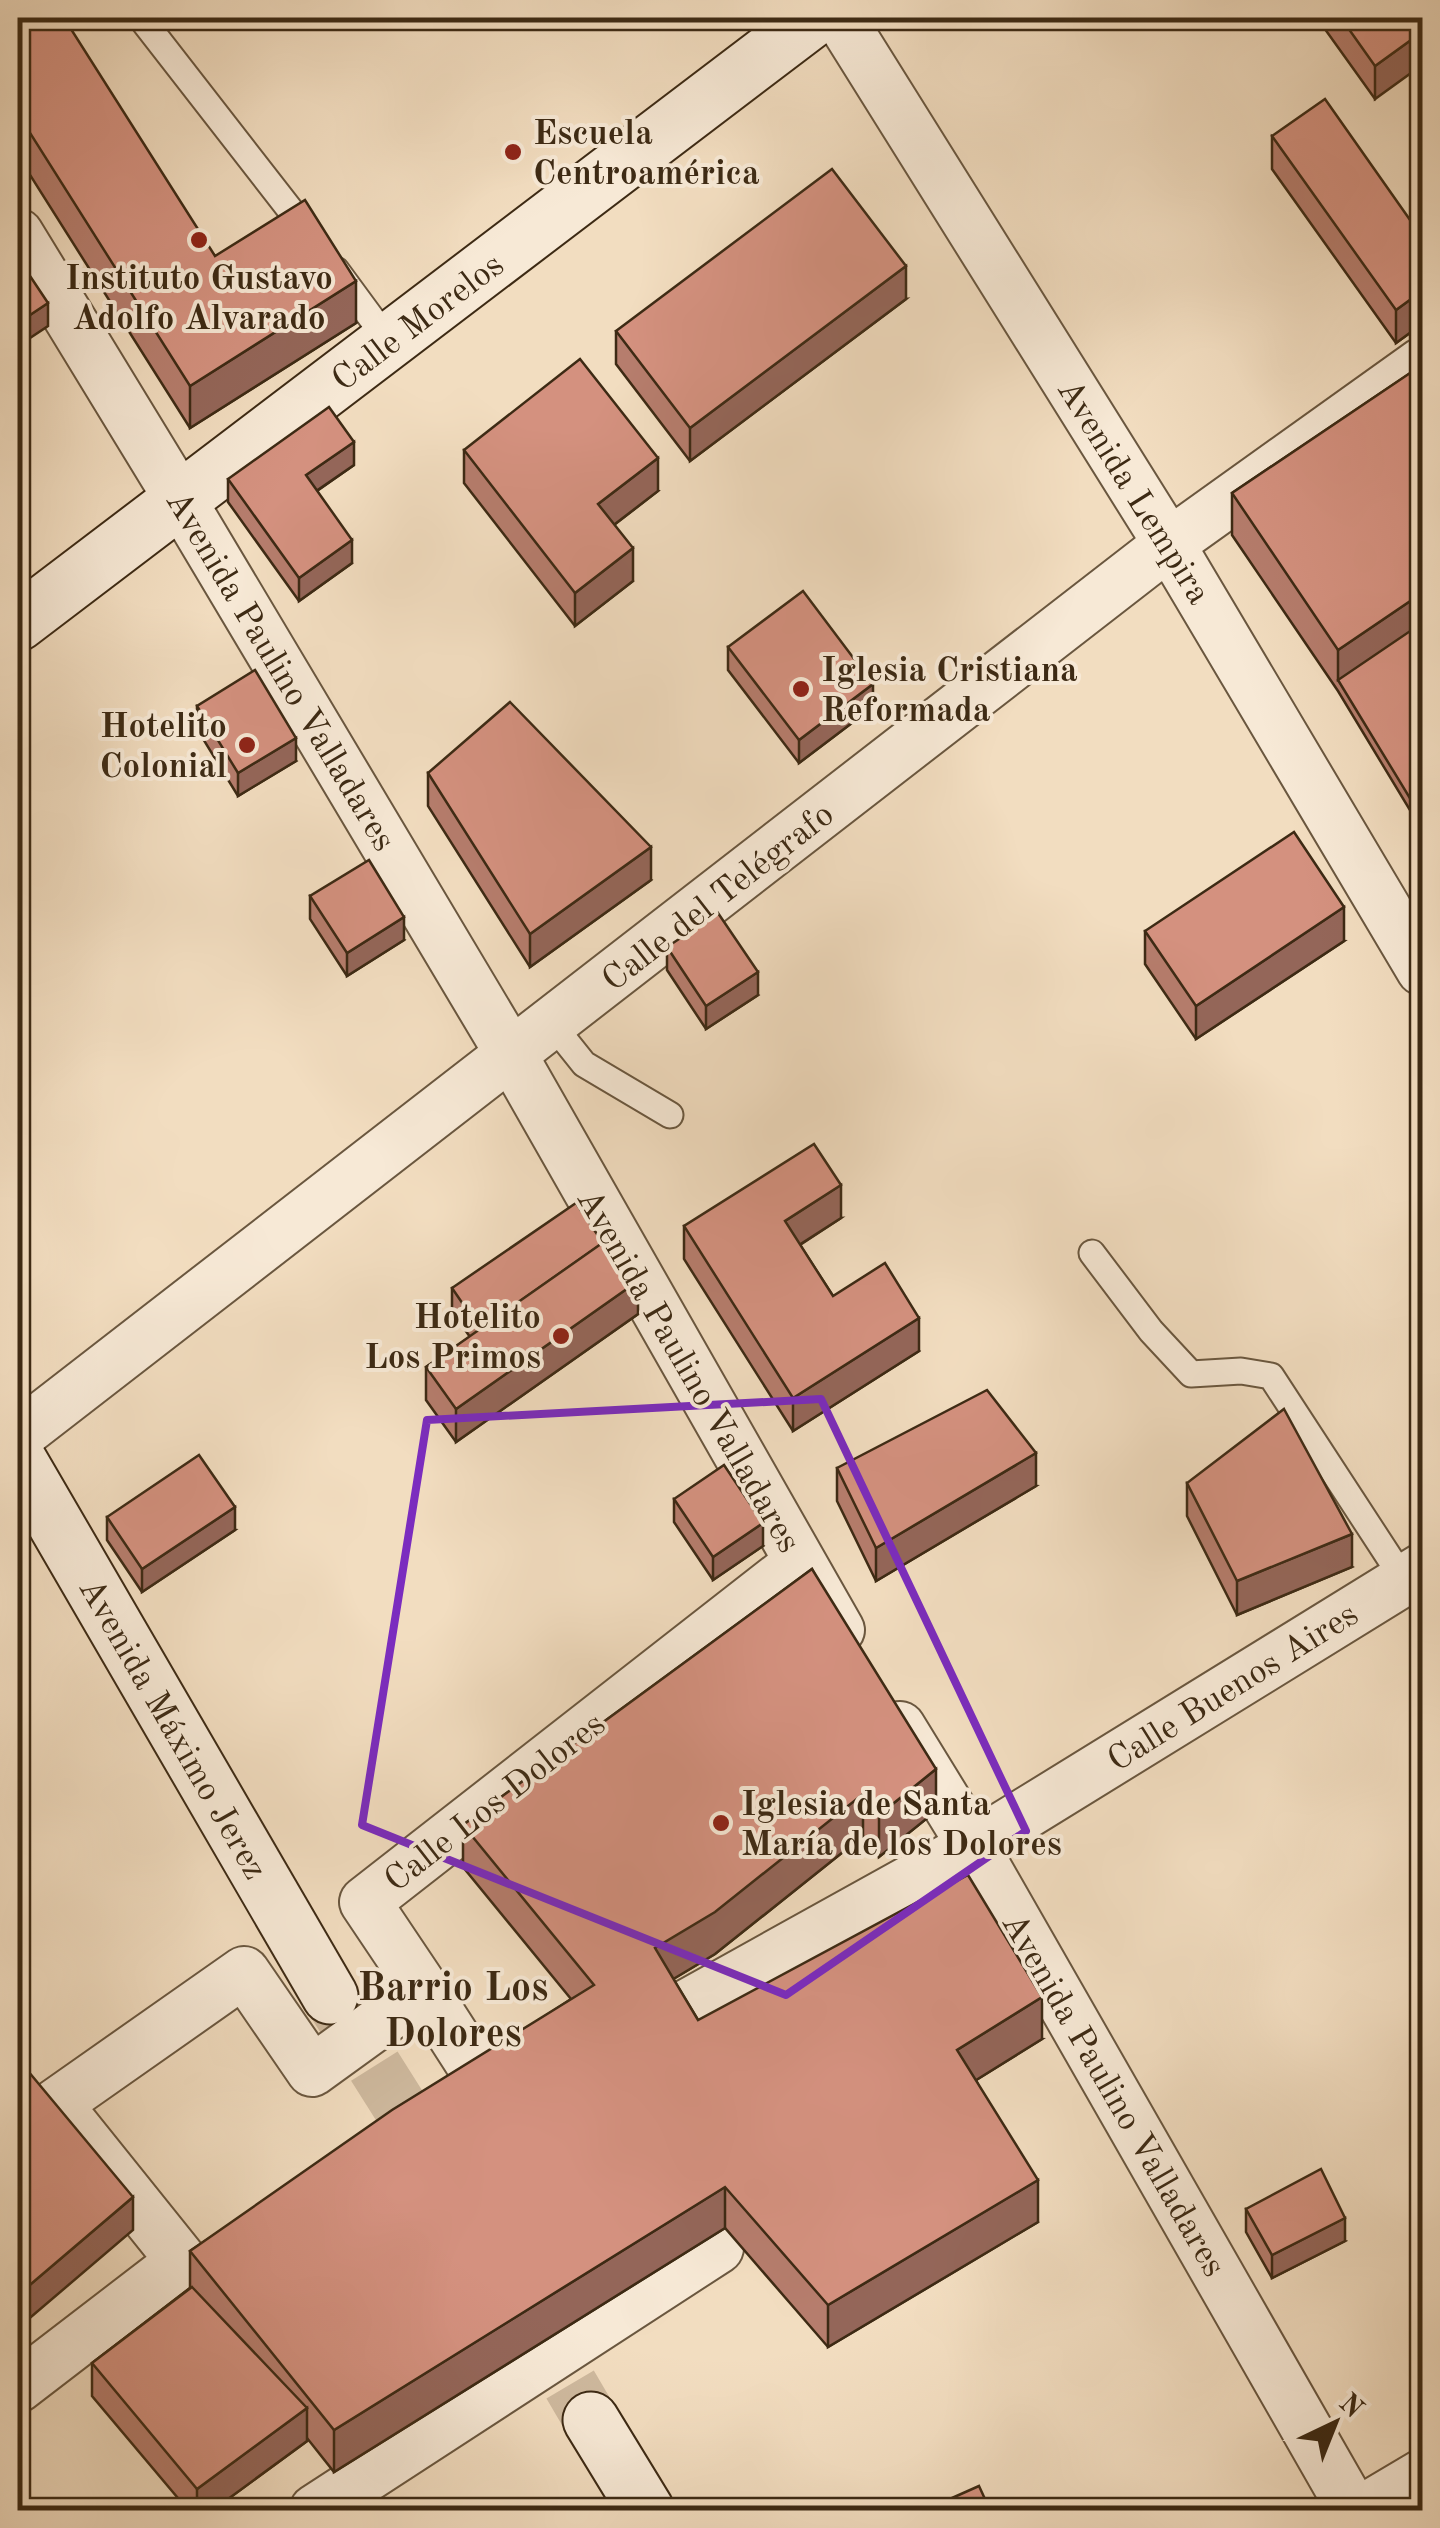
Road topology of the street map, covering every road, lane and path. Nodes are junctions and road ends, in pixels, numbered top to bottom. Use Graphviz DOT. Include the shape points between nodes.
graph roads {
  1 [pos="141,18"];
  2 [pos="814,18"];
  3 [pos="840,18"];
  4 [pos="18,234"];
  5 [pos="389,342"];
  6 [pos="1422,363"];
  7 [pos="181,501"];
  8 [pos="1169,544"];
  9 [pos="21,613"];
  10 [pos="1422,970"];
  11 [pos="552,1024"];
  12 [pos="512,1056"];
  13 [pos="670,1114"];
  14 [pos="1092,1253"];
  15 [pos="18,1436"];
  16 [pos="18,1460"];
  17 [pos="799,1563"];
  18 [pos="1413,1575"];
  19 [pos="974,1846"];
  20 [pos="424,1990"];
  21 [pos="330,1996"];
  22 [pos="676,2011"];
  23 [pos="558,2038"];
  24 [pos="718,2248"];
  25 [pos="18,2386"];
  26 [pos="591,2420"];
  27 [pos="1422,2475"];
  28 [pos="316,2510"];
  29 [pos="646,2510"];
  30 [pos="1353,2510"];
  31 [pos="1363,2510"];
  1 -- 5 [label="lane"];
  2 -- 5 [label="main road, Calle Morelos"];
  3 -- 8 [label="street, Avenida Lempira"];
  4 -- 7 [label="street, Avenida Paulino Valladares"];
  5 -- 7 [label="main road, Calle Morelos"];
  6 -- 8 [label="street, Calle del Telégrafo"];
  7 -- 9 [label="main road, Calle Morelos"];
  7 -- 12 [label="street, Avenida Paulino Valladares"];
  8 -- 10 [label="street, Avenida Lempira"];
  8 -- 11 [label="street, Calle del Telégrafo"];
  11 -- 12 [label="street, Calle del Telégrafo"];
  11 -- 13 [label="lane" via="584,1064"];
  12 -- 15 [label="street, Calle del Telégrafo"];
  12 -- 17 [label="street, Avenida Paulino Valladares"];
  14 -- 18 [label="lane" via="1191,1374 1271,1376"];
  16 -- 21 [label="main road, Avenida Máximo Jerez"];
  17 -- 19 [label="street, Avenida Paulino Valladares"];
  17 -- 20 [label="street, Calle Los Dolores" via="365,1902"];
  18 -- 19 [label="street, Calle Buenos Aires"];
  19 -- 22 [label="street, Calle Buenos Aires"];
  19 -- 30 [label="street, Avenida Paulino Valladares"];
  20 -- 23 [label="street, Calle Los Dolores" via="485,2086"];
  20 -- 25 [label="street" via="312,2071 244,1972 56,2104 182,2261"];
  24 -- 28 [label="street"];
  26 -- 29 [label="main road"];
  27 -- 31 [label="street"];
}
